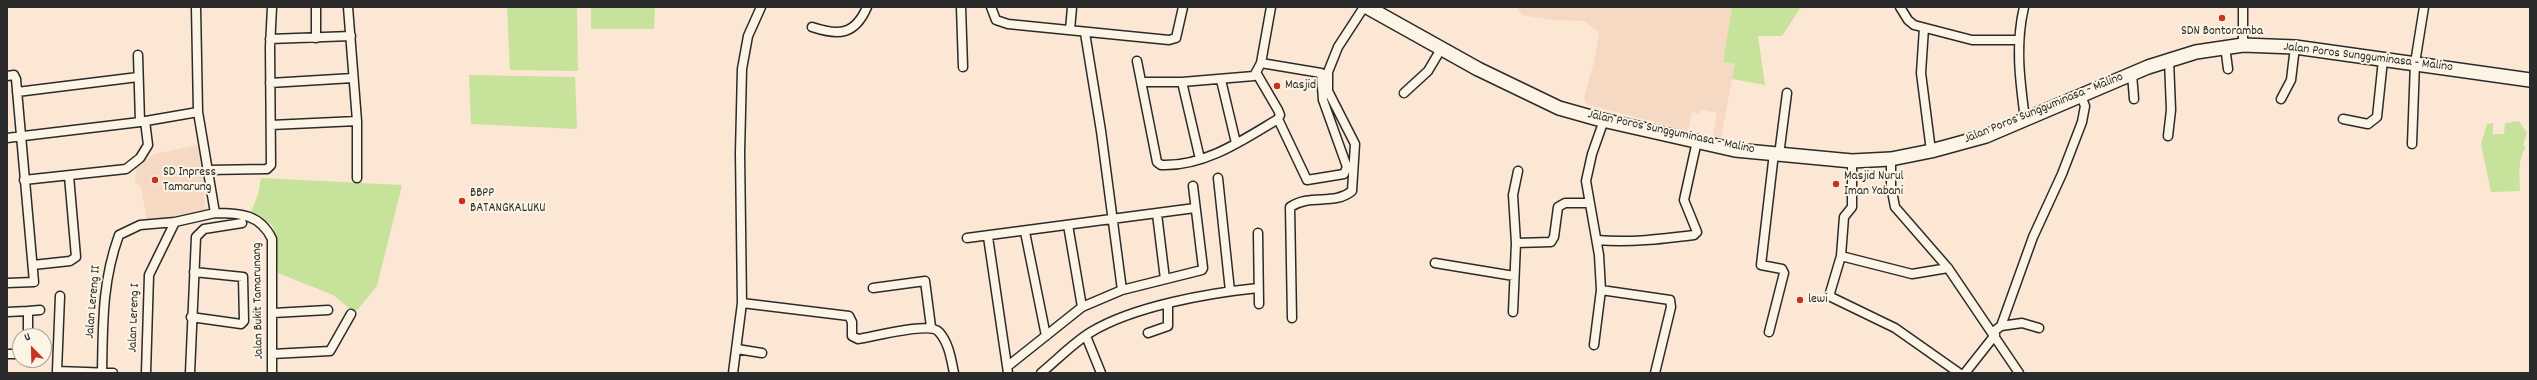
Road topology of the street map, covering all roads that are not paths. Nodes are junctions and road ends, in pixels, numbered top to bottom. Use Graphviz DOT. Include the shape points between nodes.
graph roads {
  1 [pos="196,7"];
  2 [pos="272,7"];
  3 [pos="316,7"];
  4 [pos="348,7"];
  5 [pos="761,7"];
  6 [pos="867,7"];
  7 [pos="961,7"];
  8 [pos="991,7"];
  9 [pos="1072,7"];
  10 [pos="1183,7"];
  11 [pos="1271,7"];
  12 [pos="1364,7"];
  13 [pos="1367,7"];
  14 [pos="1900,7"];
  15 [pos="2024,7"];
  16 [pos="2244,7"];
  17 [pos="2424,7"];
  18 [pos="812,27"];
  19 [pos="1924,28"];
  20 [pos="1070,30"];
  21 [pos="1085,33"];
  22 [pos="351,36"];
  23 [pos="316,38"];
  24 [pos="270,39"];
  25 [pos="2019,40"];
  26 [pos="2225,46"];
  27 [pos="2244,46"];
  28 [pos="2295,47"];
  29 [pos="1441,50"];
  30 [pos="138,55"];
  31 [pos="2169,60"];
  32 [pos="2384,60"];
  33 [pos="1137,61"];
  34 [pos="1261,62"];
  35 [pos="2415,63"];
  36 [pos="963,66"];
  37 [pos="2228,69"];
  38 [pos="1257,74"];
  39 [pos="2132,74"];
  40 [pos="7,76"];
  41 [pos="2530,76"];
  42 [pos="138,77"];
  43 [pos="354,78"];
  44 [pos="1221,80"];
  45 [pos="2530,80"];
  46 [pos="270,82"];
  47 [pos="1142,82"];
  48 [pos="1182,82"];
  49 [pos="17,92"];
  50 [pos="1404,93"];
  51 [pos="1787,93"];
  52 [pos="2081,96"];
  53 [pos="2134,99"];
  54 [pos="2281,99"];
  55 [pos="198,112"];
  56 [pos="1278,119"];
  57 [pos="2025,119"];
  58 [pos="2343,119"];
  59 [pos="1604,120"];
  60 [pos="142,121"];
  61 [pos="357,121"];
  62 [pos="271,125"];
  63 [pos="21,136"];
  64 [pos="2168,136"];
  65 [pos="7,138"];
  66 [pos="1697,141"];
  67 [pos="1236,143"];
  68 [pos="2412,144"];
  69 [pos="1931,151"];
  70 [pos="1777,154"];
  71 [pos="1200,159"];
  72 [pos="1891,159"];
  73 [pos="1852,161"];
  74 [pos="208,170"];
  75 [pos="1518,171"];
  76 [pos="69,176"];
  77 [pos="357,178"];
  78 [pos="1218,178"];
  79 [pos="24,180"];
  80 [pos="1192,186"];
  81 [pos="1589,203"];
  82 [pos="1195,208"];
  83 [pos="215,213"];
  84 [pos="1157,214"];
  85 [pos="1113,218"];
  86 [pos="175,222"];
  87 [pos="242,223"];
  88 [pos="1068,225"];
  89 [pos="1025,232"];
  90 [pos="1258,233"];
  91 [pos="119,235"];
  92 [pos="988,236"];
  93 [pos="967,238"];
  94 [pos="1597,240"];
  95 [pos="1516,243"];
  96 [pos="1841,256"];
  97 [pos="1435,263"];
  98 [pos="33,265"];
  99 [pos="1942,270"];
  100 [pos="194,272"];
  101 [pos="1514,276"];
  102 [pos="1165,279"];
  103 [pos="7,283"];
  104 [pos="873,288"];
  105 [pos="1258,288"];
  106 [pos="1122,290"];
  107 [pos="1601,290"];
  108 [pos="1230,291"];
  109 [pos="60,296"];
  110 [pos="742,303"];
  111 [pos="1259,304"];
  112 [pos="1168,305"];
  113 [pos="1082,307"];
  114 [pos="40,310"];
  115 [pos="328,310"];
  116 [pos="28,311"];
  117 [pos="7,312"];
  118 [pos="1513,312"];
  119 [pos="273,313"];
  120 [pos="351,314"];
  121 [pos="192,316"];
  122 [pos="1292,318"];
  123 [pos="2001,326"];
  124 [pos="931,327"];
  125 [pos="28,328"];
  126 [pos="2039,328"];
  127 [pos="1769,332"];
  128 [pos="1148,333"];
  129 [pos="1994,333"];
  130 [pos="1046,336"];
  131 [pos="1086,336"];
  132 [pos="1594,345"];
  133 [pos="737,348"];
  134 [pos="762,353"];
  135 [pos="272,354"];
  136 [pos="1008,370"];
  137 [pos="102,372"];
  138 [pos="113,373"];
  139 [pos="146,373"];
  140 [pos="190,373"];
  141 [pos="272,373"];
  142 [pos="733,373"];
  143 [pos="954,373"];
  144 [pos="1041,373"];
  145 [pos="1101,373"];
  146 [pos="1655,373"];
  147 [pos="1958,373"];
  148 [pos="1965,373"];
  149 [pos="2019,373"];
  1 -- 55 [label="street"];
  2 -- 24 [label="street"];
  3 -- 23 [label="street"];
  4 -- 22 [label="street"];
  5 -- 110 [label="street" via="748,36 742,69"];
  6 -- 18 [label="street" via="858,24 850,30 823,31"];
  7 -- 36 [label="street"];
  8 -- 20 [label="street" via="996,20 1001,23"];
  9 -- 20 [label="street"];
  10 -- 21 [label="street" via="1176,38 1169,40"];
  11 -- 34 [label="street"];
  12 -- 122 [label="street" via="1333,56 1328,77 1328,91 1355,144 1352,191 1337,198 1301,200 1290,207"];
  13 -- 29 [label="main road, Jalan Poros Sungguminasa - Malino"];
  14 -- 19 [label="street" via="1911,23"];
  15 -- 25 [label="street"];
  16 -- 27 [label="street"];
  17 -- 35 [label="street"];
  19 -- 25 [label="street" via="1972,40"];
  19 -- 69 [label="street" via="1921,73"];
  20 -- 21 [label="street"];
  21 -- 85 [label="street"];
  22 -- 23 [label="street"];
  22 -- 43 [label="street"];
  23 -- 24 [label="street"];
  24 -- 46 [label="street"];
  25 -- 57 [label="street" via="2019,81"];
  26 -- 27 [label="main road, Jalan Poros Sungguminasa - Malino"];
  26 -- 31 [label="main road, Jalan Poros Sungguminasa - Malino"];
  26 -- 37 [label="street"];
  27 -- 28 [label="main road, Jalan Poros Sungguminasa - Malino"];
  28 -- 32 [label="main road, Jalan Poros Sungguminasa - Malino"];
  28 -- 54 [label="street" via="2291,80"];
  29 -- 50 [label="street" via="1428,72"];
  29 -- 59 [label="main road, Jalan Poros Sungguminasa - Malino" via="1534,98 1559,108"];
  30 -- 42 [label="street"];
  31 -- 39 [label="main road, Jalan Poros Sungguminasa - Malino"];
  31 -- 64 [label="street" via="2171,110"];
  32 -- 35 [label="main road, Jalan Poros Sungguminasa - Malino"];
  32 -- 58 [label="street" via="2377,117 2368,124"];
  33 -- 47 [label="street"];
  34 -- 38 [label="street"];
  34 -- 56 [label="street" via="1321,73 1323,100 1347,167 1344,174 1307,180"];
  35 -- 45 [label="main road, Jalan Poros Sungguminasa - Malino"];
  35 -- 68 [label="street"];
  38 -- 44 [label="street" via="1250,78"];
  38 -- 56 [label="street" via="1278,110"];
  39 -- 52 [label="main road, Jalan Poros Sungguminasa - Malino"];
  39 -- 53 [label="street"];
  40 -- 49 [label="street" via="15,76"];
  41 -- 45 [label="street"];
  42 -- 49 [label="street"];
  42 -- 60 [label="street"];
  43 -- 46 [label="street"];
  43 -- 61 [label="street"];
  44 -- 48 [label="street"];
  44 -- 67 [label="street"];
  46 -- 62 [label="street"];
  47 -- 48 [label="street"];
  47 -- 71 [label="street" via="1157,162 1169,165"];
  48 -- 71 [label="street"];
  49 -- 63 [label="street"];
  51 -- 70 [label="street"];
  52 -- 57 [label="main road, Jalan Poros Sungguminasa - Malino"];
  52 -- 123 [label="street" via="2085,106 2082,122 2033,238"];
  55 -- 60 [label="street"];
  55 -- 74 [label="street"];
  56 -- 67 [label="street"];
  57 -- 69 [label="main road, Jalan Poros Sungguminasa - Malino" via="1986,136"];
  59 -- 66 [label="main road, Jalan Poros Sungguminasa - Malino"];
  59 -- 81 [label="street" via="1588,167 1586,181"];
  60 -- 63 [label="street"];
  60 -- 76 [label="street" via="148,145 140,158 130,167 126,170"];
  61 -- 62 [label="street"];
  61 -- 77 [label="street"];
  62 -- 74 [label="street" via="271,163 268,169"];
  63 -- 65 [label="street"];
  63 -- 79 [label="street"];
  66 -- 70 [label="main road, Jalan Poros Sungguminasa - Malino" via="1735,150"];
  66 -- 94 [label="street" via="1684,200 1697,232 1658,239 1613,242"];
  67 -- 71 [label="street"];
  69 -- 72 [label="main road, Jalan Poros Sungguminasa - Malino"];
  70 -- 73 [label="main road, Jalan Poros Sungguminasa - Malino"];
  70 -- 127 [label="street" via="1761,265 1782,269 1784,273"];
  72 -- 73 [label="main road, Jalan Poros Sungguminasa - Malino"];
  72 -- 99 [label="street" via="1891,191 1895,207"];
  73 -- 96 [label="street" via="1852,207 1844,217"];
  74 -- 83 [label="street"];
  75 -- 95 [label="street" via="1513,195"];
  76 -- 79 [label="street"];
  76 -- 98 [label="street" via="76,257 70,261"];
  78 -- 108 [label="street"];
  79 -- 98 [label="street"];
  80 -- 82 [label="street"];
  81 -- 94 [label="street"];
  81 -- 95 [label="street" via="1565,203 1558,207 1551,242"];
  82 -- 84 [label="street"];
  82 -- 102 [label="street" via="1203,268 1198,272"];
  83 -- 86 [label="street, Jalan Bukit Tamarunang"];
  83 -- 119 [label="street, Jalan Bukit Tamarunang" via="242,215 254,219 266,228 272,239"];
  84 -- 85 [label="street"];
  84 -- 102 [label="street"];
  85 -- 88 [label="street"];
  85 -- 106 [label="street"];
  86 -- 91 [label="street, Jalan Bukit Tamarunang" via="140,226"];
  86 -- 139 [label="street, Jalan Lereng I" via="149,276"];
  87 -- 100 [label="street" via="200,232 196,237"];
  88 -- 89 [label="street"];
  88 -- 113 [label="street"];
  89 -- 92 [label="street"];
  89 -- 130 [label="street"];
  90 -- 105 [label="street"];
  91 -- 137 [label="street, Jalan Lereng II" via="109,262 105,291"];
  92 -- 93 [label="street"];
  92 -- 136 [label="street"];
  94 -- 107 [label="street"];
  95 -- 101 [label="street"];
  96 -- 99 [label="street" via="1906,273"];
  96 -- 147 [label="street" via="1831,297 1894,328"];
  97 -- 101 [label="street"];
  98 -- 103 [label="street" via="34,282"];
  99 -- 129 [label="street"];
  100 -- 121 [label="street"];
  100 -- 121 [label="street" via="243,277 244,321 241,324"];
  101 -- 118 [label="street"];
  102 -- 106 [label="street"];
  104 -- 124 [label="street" via="923,280 926,284"];
  105 -- 108 [label="street"];
  105 -- 111 [label="street"];
  106 -- 113 [label="street"];
  107 -- 132 [label="street"];
  107 -- 146 [label="street" via="1670,300 1671,307"];
  108 -- 112 [label="street"];
  109 -- 137 [label="street" via="57,371"];
  110 -- 124 [label="street" via="849,316 852,322 852,336 858,339"];
  110 -- 133 [label="street"];
  112 -- 128 [label="street" via="1168,326"];
  112 -- 131 [label="street" via="1128,315"];
  113 -- 130 [label="street"];
  114 -- 116 [label="street"];
  115 -- 119 [label="street"];
  116 -- 117 [label="street"];
  116 -- 125 [label="street"];
  119 -- 135 [label="street, Jalan Bukit Tamarunang"];
  120 -- 135 [label="street" via="330,351"];
  121 -- 140 [label="street"];
  123 -- 126 [label="street" via="2022,323"];
  123 -- 129 [label="street"];
  124 -- 143 [label="street" via="939,332 949,350"];
  129 -- 148 [label="street"];
  129 -- 149 [label="street"];
  130 -- 136 [label="street"];
  131 -- 144 [label="street"];
  131 -- 145 [label="street"];
  133 -- 134 [label="street"];
  133 -- 142 [label="street"];
  135 -- 141 [label="street, Jalan Bukit Tamarunang"];
  137 -- 138 [label="street"];
}
